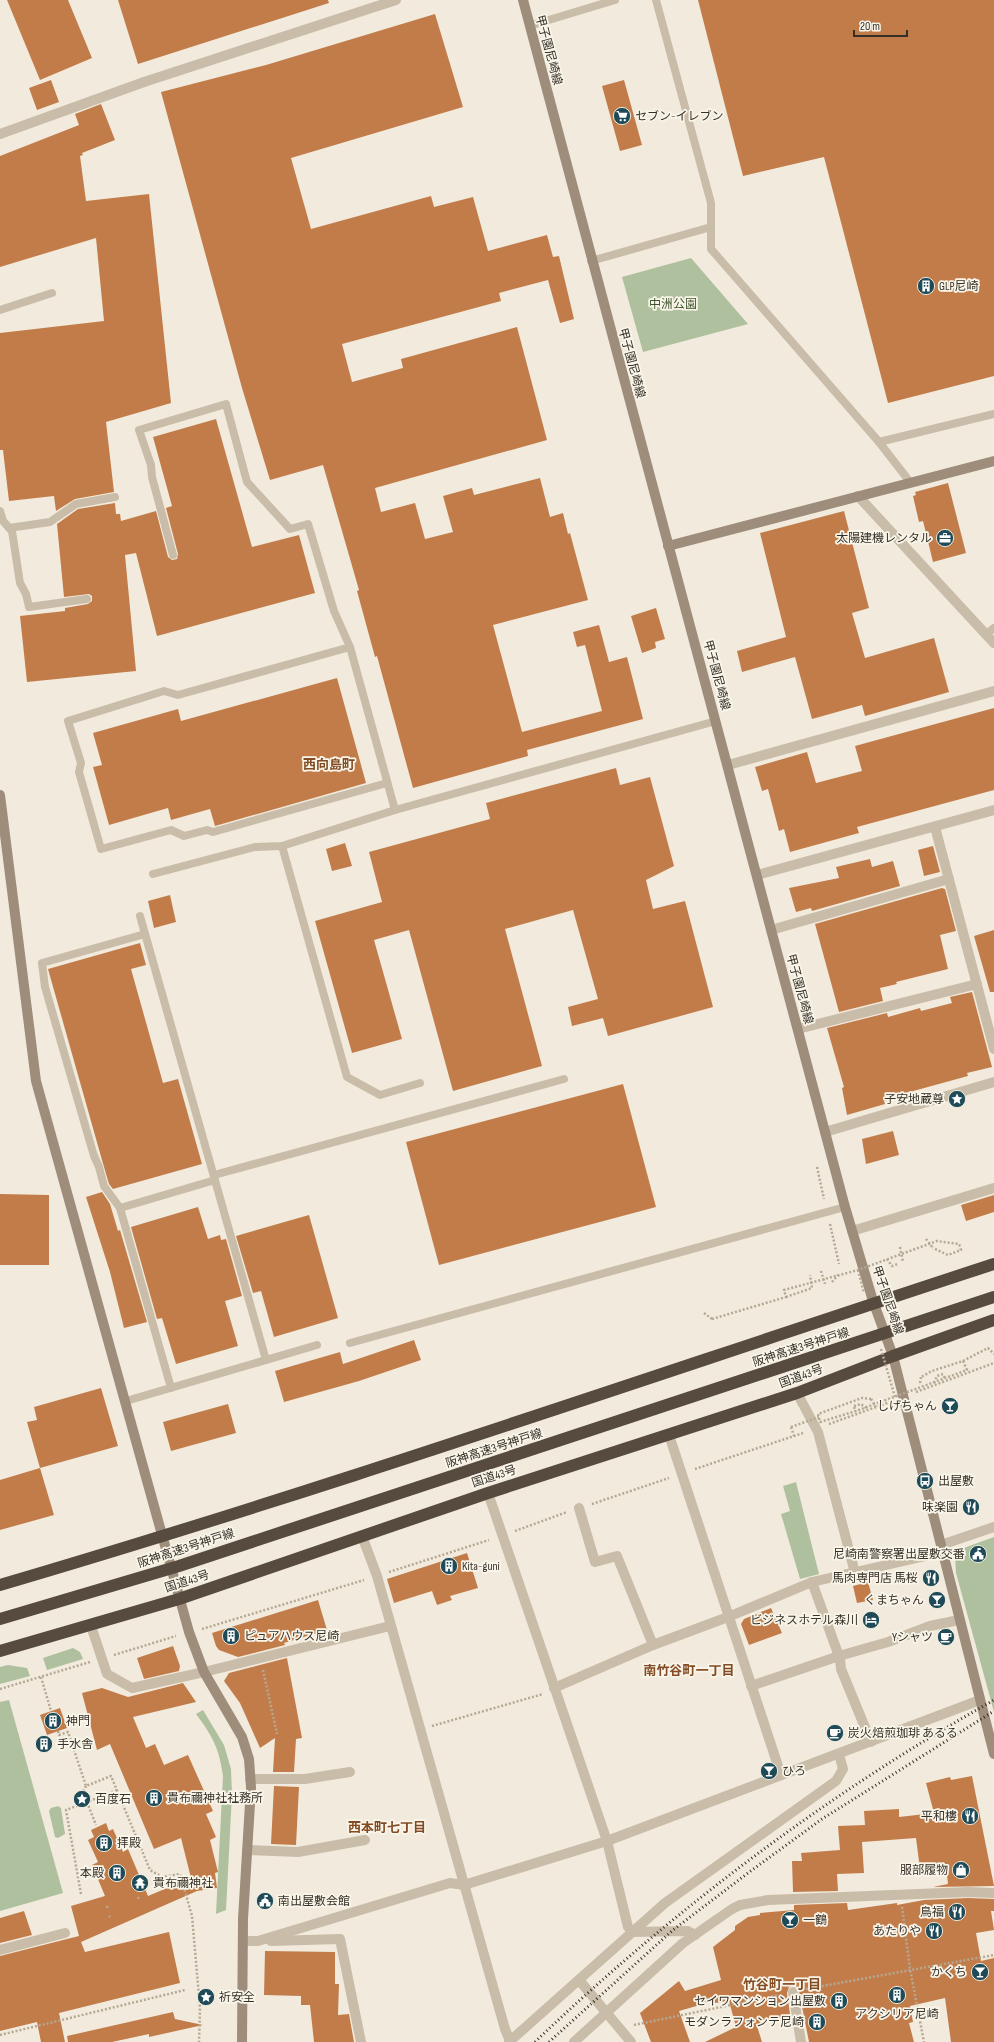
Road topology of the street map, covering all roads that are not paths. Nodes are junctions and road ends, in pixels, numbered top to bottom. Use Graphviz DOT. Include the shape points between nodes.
graph roads {
  1 [pos="396,0"];
  2 [pos="523,0"];
  3 [pos="614,0"];
  4 [pos="656,0"];
  5 [pos="529,26"];
  6 [pos="0,134"];
  7 [pos="711,226"];
  8 [pos="592,261"];
  9 [pos="52,293"];
  10 [pos="0,310"];
  11 [pos="994,414"];
  12 [pos="879,442"];
  13 [pos="994,461"];
  14 [pos="910,482"];
  15 [pos="858,496"];
  16 [pos="115,498"];
  17 [pos="0,511"];
  18 [pos="9,528"];
  19 [pos="668,546"];
  20 [pos="173,555"];
  21 [pos="87,599"];
  22 [pos="990,631"];
  23 [pos="994,643"];
  24 [pos="350,647"];
  25 [pos="994,691"];
  26 [pos="716,721"];
  27 [pos="728,765"];
  28 [pos="387,783"];
  29 [pos="0,795"];
  30 [pos="395,810"];
  31 [pos="994,810"];
  32 [pos="935,827"];
  33 [pos="282,846"];
  34 [pos="153,874"];
  35 [pos="757,875"];
  36 [pos="949,879"];
  37 [pos="140,916"];
  38 [pos="771,930"];
  39 [pos="145,934"];
  40 [pos="977,984"];
  41 [pos="798,1029"];
  42 [pos="994,1049"];
  43 [pos="564,1079"];
  44 [pos="994,1082"];
  45 [pos="420,1083"];
  46 [pos="825,1132"];
  47 [pos="215,1178"];
  48 [pos="994,1188"];
  49 [pos="845,1207"];
  50 [pos="120,1208"];
  51 [pos="852,1231"];
  52 [pos="994,1261"];
  53 [pos="994,1264"];
  54 [pos="994,1297"];
  55 [pos="873,1301"];
  56 [pos="994,1320"];
  57 [pos="350,1343"];
  58 [pos="318,1345"];
  59 [pos="893,1356"];
  60 [pos="266,1360"];
  61 [pos="171,1388"];
  62 [pos="797,1393"];
  63 [pos="126,1401"];
  64 [pos="669,1435"];
  65 [pos="488,1493"];
  66 [pos="579,1508"];
  67 [pos="994,1527"];
  68 [pos="163,1534"];
  69 [pos="362,1536"];
  70 [pos="942,1549"];
  71 [pos="855,1573"];
  72 [pos="812,1582"];
  73 [pos="0,1584"];
  74 [pos="179,1599"];
  75 [pos="728,1617"];
  76 [pos="0,1619"];
  77 [pos="959,1620"];
  78 [pos="91,1626"];
  79 [pos="390,1626"];
  80 [pos="653,1645"];
  81 [pos="0,1651"];
  82 [pos="839,1656"];
  83 [pos="204,1672"];
  84 [pos="751,1686"];
  85 [pos="555,1690"];
  86 [pos="980,1700"];
  87 [pos="871,1742"];
  88 [pos="840,1754"];
  89 [pos="994,1754"];
  90 [pos="350,1772"];
  91 [pos="781,1775"];
  92 [pos="250,1778"];
  93 [pos="365,1840"];
  94 [pos="607,1841"];
  95 [pos="247,1850"];
  96 [pos="464,1885"];
  97 [pos="994,1893"];
  98 [pos="632,1932"];
  99 [pos="65,1933"];
  100 [pos="696,1935"];
  101 [pos="243,1941"];
  102 [pos="258,1941"];
  103 [pos="0,1950"];
  104 [pos="578,1980"];
  105 [pos="793,1992"];
  106 [pos="607,2012"];
  107 [pos="242,2042"];
  108 [pos="361,2042"];
  109 [pos="509,2042"];
  110 [pos="574,2042"];
  111 [pos="631,2042"];
  112 [pos="801,2042"];
  1 -- 6 [label="street" via="144,82"];
  2 -- 5 [label="street, 甲子園尼崎線"];
  3 -- 5 [label="lane"];
  4 -- 7 [label="lane" via="711,203"];
  5 -- 8 [label="street, 甲子園尼崎線"];
  7 -- 8 [label="lane"];
  7 -- 12 [label="lane" via="711,249"];
  8 -- 19 [label="street, 甲子園尼崎線"];
  9 -- 10 [label="lane"];
  11 -- 12 [label="lane"];
  12 -- 14 [label="lane"];
  13 -- 14 [label="street"];
  14 -- 15 [label="street"];
  15 -- 19 [label="street"];
  15 -- 22 [label="street"];
  16 -- 18 [label="lane" via="76,504 50,522"];
  17 -- 18 [label="lane" via="3,521"];
  18 -- 21 [label="lane" via="12,531 20,583 29,607"];
  19 -- 26 [label="street, 甲子園尼崎線"];
  20 -- 24 [label="lane" via="151,465 139,430 226,404 247,482 290,529 308,524 334,611"];
  22 -- 23 [label="street"];
  24 -- 28 [label="lane"];
  24 -- 28 [label="lane" via="178,695 164,691 68,721 81,763 79,772 101,849 171,830 184,836 207,830 214,832"];
  25 -- 27 [label="street"];
  26 -- 27 [label="street, 甲子園尼崎線"];
  26 -- 30 [label="lane"];
  27 -- 35 [label="street, 甲子園尼崎線"];
  28 -- 30 [label="lane"];
  29 -- 63 [label="street" via="36,1081"];
  30 -- 33 [label="lane"];
  31 -- 32 [label="street"];
  32 -- 35 [label="street"];
  32 -- 36 [label="street"];
  33 -- 34 [label="lane" via="255,846"];
  33 -- 45 [label="lane" via="347,1077 380,1095"];
  35 -- 38 [label="street, 甲子園尼崎線"];
  36 -- 38 [label="street"];
  36 -- 40 [label="street"];
  37 -- 39 [label="lane"];
  38 -- 41 [label="street, 甲子園尼崎線"];
  39 -- 47 [label="lane"];
  39 -- 50 [label="lane" via="42,962 45,987 94,1156 104,1186"];
  40 -- 41 [label="street"];
  40 -- 42 [label="street"];
  41 -- 46 [label="street, 甲子園尼崎線"];
  43 -- 47 [label="lane"];
  44 -- 46 [label="street"];
  46 -- 49 [label="street, 甲子園尼崎線"];
  47 -- 50 [label="lane"];
  47 -- 60 [label="lane"];
  48 -- 51 [label="street"];
  49 -- 51 [label="street, 甲子園尼崎線"];
  49 -- 57 [label="lane"];
  50 -- 61 [label="lane"];
  51 -- 55 [label="street, 甲子園尼崎線"];
  52 -- 55 [label="highway"];
  53 -- 73 [label="highway, 阪神高速3号神戸線, bridge" via="168,1536"];
  54 -- 76 [label="highway, 阪神高速3号神戸線, bridge" via="179,1566"];
  55 -- 59 [label="street, 甲子園尼崎線"];
  55 -- 68 [label="highway"];
  56 -- 59 [label="highway, 国道43号"];
  58 -- 60 [label="lane"];
  59 -- 62 [label="highway, 国道43号"];
  59 -- 70 [label="street, 甲子園尼崎線"];
  60 -- 61 [label="lane"];
  61 -- 63 [label="lane"];
  62 -- 64 [label="highway, 国道43号"];
  62 -- 71 [label="street" via="818,1432"];
  63 -- 68 [label="street"];
  64 -- 65 [label="highway, 国道43号"];
  64 -- 75 [label="street"];
  65 -- 69 [label="highway, 国道43号"];
  65 -- 85 [label="street"];
  66 -- 80 [label="street" via="596,1562 617,1556"];
  67 -- 70 [label="street"];
  68 -- 73 [label="highway"];
  68 -- 74 [label="street"];
  69 -- 74 [label="highway, 国道43号"];
  69 -- 79 [label="street" via="377,1576"];
  70 -- 71 [label="street"];
  70 -- 77 [label="street, 甲子園尼崎線"];
  71 -- 72 [label="street"];
  72 -- 75 [label="street"];
  72 -- 82 [label="street"];
  74 -- 78 [label="highway, 国道43号"];
  74 -- 83 [label="street"];
  75 -- 80 [label="street"];
  75 -- 84 [label="street"];
  77 -- 82 [label="street" via="930,1626 888,1642"];
  77 -- 86 [label="street, 甲子園尼崎線"];
  78 -- 81 [label="highway, 国道43号"];
  78 -- 83 [label="street" via="107,1674 132,1688"];
  79 -- 83 [label="street"];
  79 -- 96 [label="street"];
  80 -- 85 [label="street"];
  82 -- 84 [label="street"];
  82 -- 87 [label="street" via="841,1669"];
  83 -- 92 [label="street" via="242,1737 249,1760"];
  84 -- 91 [label="street"];
  85 -- 94 [label="street"];
  86 -- 87 [label="street"];
  86 -- 89 [label="street, 甲子園尼崎線"];
  87 -- 88 [label="street"];
  88 -- 91 [label="street"];
  88 -- 98 [label="street" via="843,1769 836,1781 665,1903"];
  90 -- 92 [label="street" via="305,1779"];
  91 -- 94 [label="street"];
  92 -- 95 [label="street"];
  93 -- 95 [label="street" via="298,1852"];
  94 -- 96 [label="street"];
  94 -- 98 [label="street" via="628,1927"];
  95 -- 101 [label="street"];
  96 -- 102 [label="street" via="450,1883"];
  96 -- 109 [label="street"];
  97 -- 100 [label="street" via="768,1900 740,1905"];
  98 -- 100 [label="street" via="688,1930"];
  98 -- 104 [label="street"];
  99 -- 103 [label="street"];
  100 -- 106 [label="street" via="683,1943"];
  101 -- 102 [label="street"];
  101 -- 107 [label="street"];
  102 -- 108 [label="street" via="340,1939"];
  104 -- 106 [label="street"];
  104 -- 109 [label="street"];
  105 -- 112 [label="street"];
  106 -- 110 [label="street"];
  106 -- 111 [label="street"];
}
